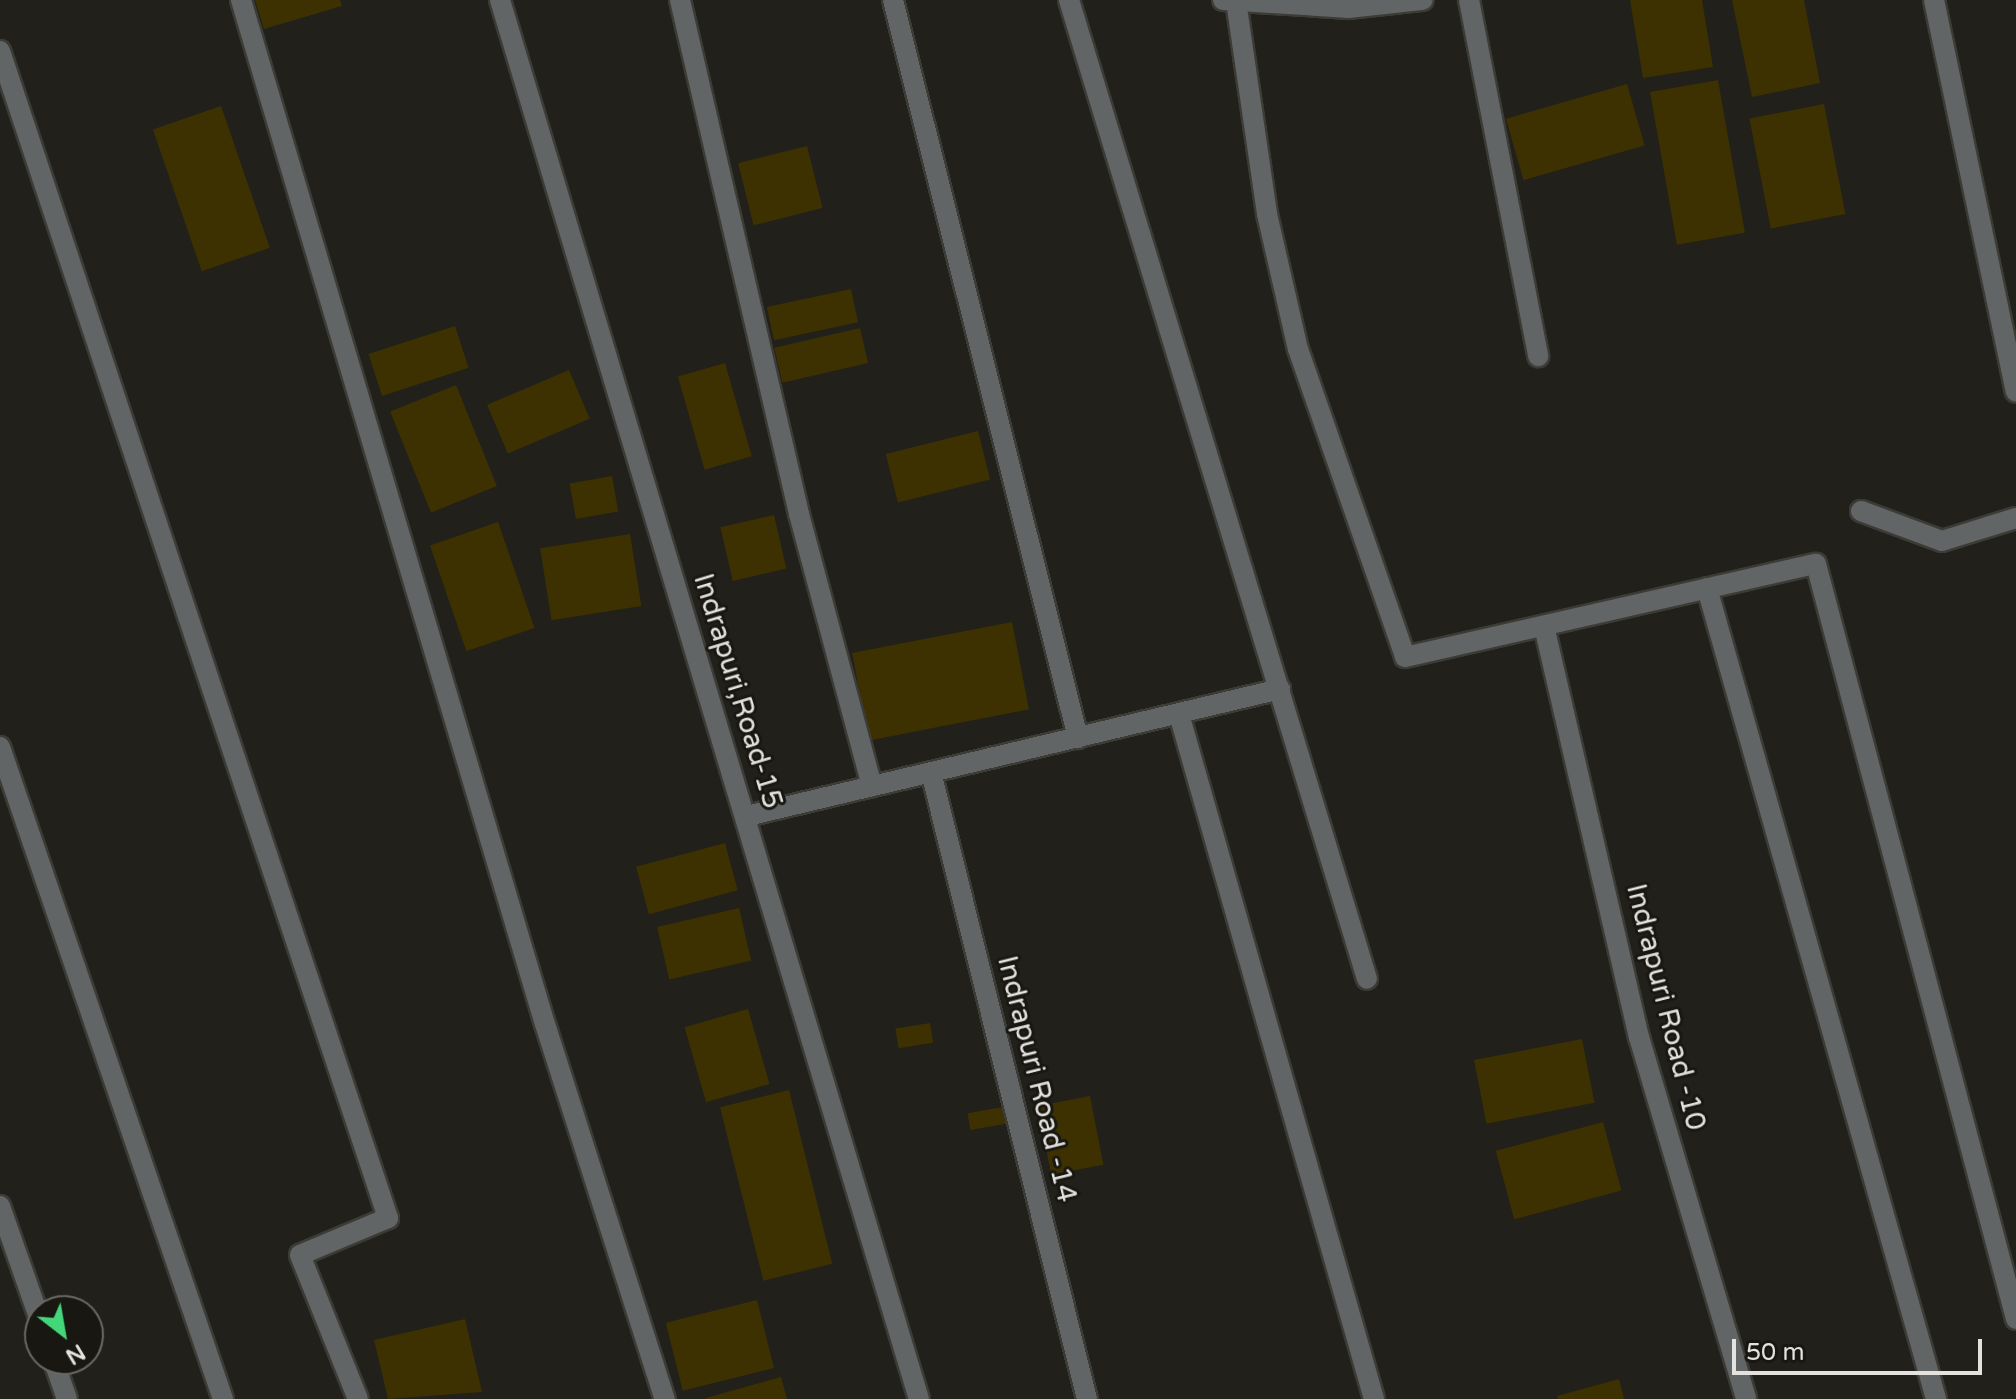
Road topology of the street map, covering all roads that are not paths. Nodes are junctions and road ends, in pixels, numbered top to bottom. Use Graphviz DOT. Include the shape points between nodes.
graph roads {
  1 [pos="241,0"];
  2 [pos="500,0"];
  3 [pos="680,0"];
  4 [pos="893,0"];
  5 [pos="1069,0"];
  6 [pos="1422,0"];
  7 [pos="1469,0"];
  8 [pos="1934,0"];
  9 [pos="1229,1"];
  10 [pos="1287,2"];
  11 [pos="0,51"];
  12 [pos="1538,356"];
  13 [pos="2016,391"];
  14 [pos="1861,511"];
  15 [pos="2016,518"];
  16 [pos="1707,588"];
  17 [pos="1544,626"];
  18 [pos="1280,689"];
  19 [pos="1179,714"];
  20 [pos="1078,738"];
  21 [pos="0,747"];
  22 [pos="931,772"];
  23 [pos="872,786"];
  24 [pos="747,816"];
  25 [pos="1367,979"];
  26 [pos="0,1206"];
  27 [pos="31,1295"];
  28 [pos="2016,1319"];
  29 [pos="59,1375"];
  30 [pos="67,1399"];
  31 [pos="223,1399"];
  32 [pos="358,1399"];
  33 [pos="665,1399"];
  34 [pos="919,1399"];
  35 [pos="1087,1399"];
  36 [pos="1374,1399"];
  37 [pos="1746,1399"];
  38 [pos="1936,1399"];
  1 -- 33 [label="street" via="545,1024"];
  2 -- 24 [label="street, Indrapuri,Road-15"];
  3 -- 23 [label="street" via="799,514"];
  4 -- 20 [label="street"];
  5 -- 18 [label="street"];
  6 -- 10 [label="street"];
  7 -- 12 [label="street"];
  8 -- 13 [label="street"];
  9 -- 10 [label="street"];
  9 -- 17 [label="street" via="1267,214 1298,349 1405,657"];
  11 -- 32 [label="street" via="388,1218 300,1255"];
  14 -- 15 [label="street" via="1942,541"];
  16 -- 17 [label="street"];
  16 -- 28 [label="street" via="1816,564"];
  16 -- 38 [label="street"];
  17 -- 37 [label="street, Indrapuri Road -10" via="1639,1037"];
  18 -- 19 [label="street"];
  18 -- 25 [label="street"];
  19 -- 20 [label="street"];
  19 -- 36 [label="street"];
  20 -- 22 [label="street"];
  21 -- 31 [label="street"];
  22 -- 23 [label="street"];
  22 -- 35 [label="street, Indrapuri Road -14"];
  23 -- 24 [label="street"];
  24 -- 34 [label="street, Indrapuri,Road-15"];
  26 -- 27 [label="street"];
  29 -- 30 [label="street"];
}
